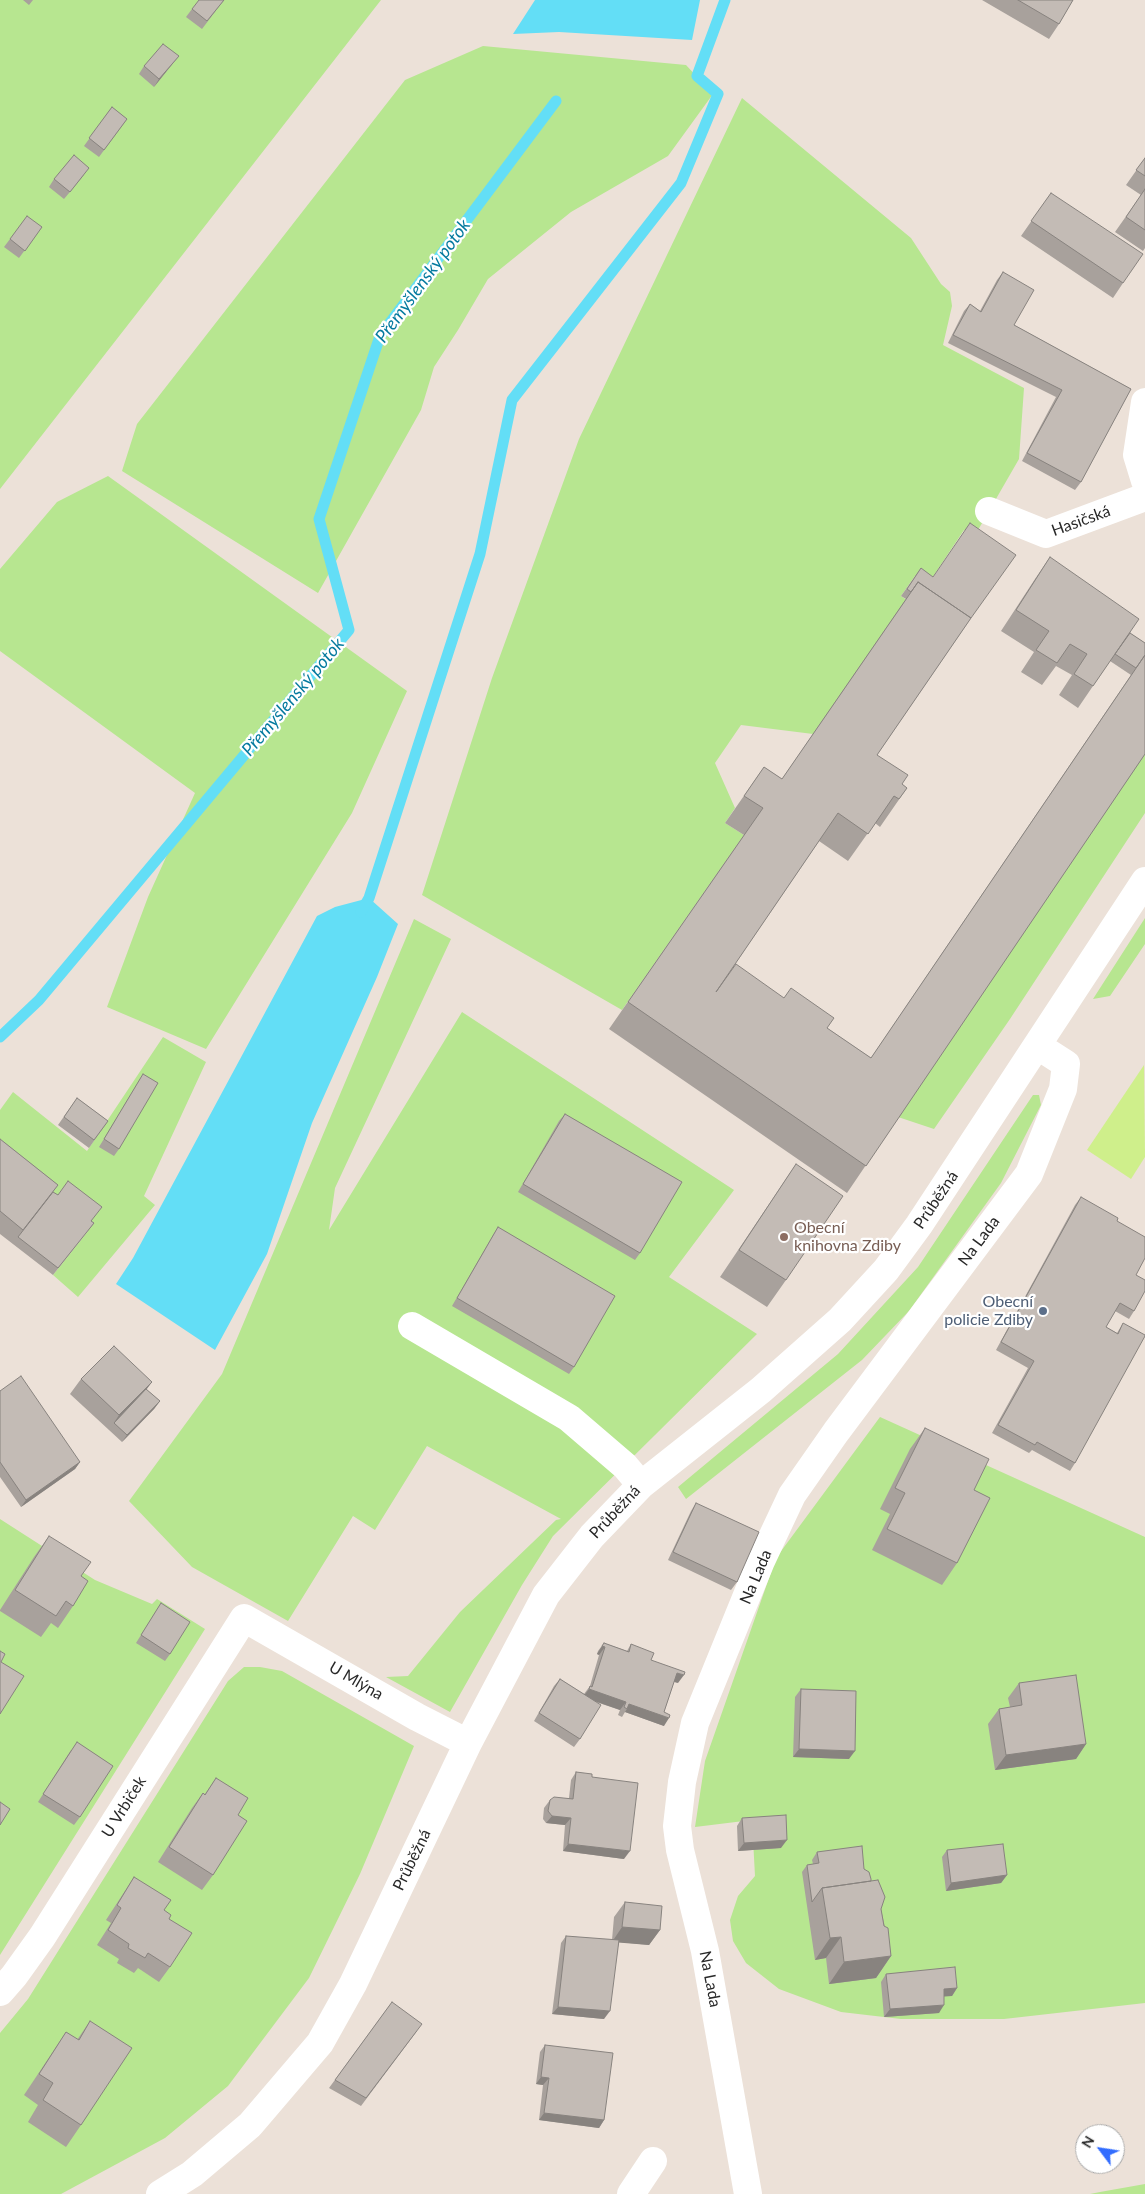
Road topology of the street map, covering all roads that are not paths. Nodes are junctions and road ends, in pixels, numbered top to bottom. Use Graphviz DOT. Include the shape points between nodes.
graph roads {
  1 [pos="1145,402"];
  2 [pos="1145,481"];
  3 [pos="1145,497"];
  4 [pos="989,511"];
  5 [pos="1145,881"];
  6 [pos="1038,1046"];
  7 [pos="412,1326"];
  8 [pos="641,1484"];
  9 [pos="244,1618"];
  10 [pos="468,1743"];
  11 [pos="0,1992"];
  12 [pos="653,2161"];
  13 [pos="160,2194"];
  14 [pos="631,2194"];
  15 [pos="748,2194"];
  1 -- 2 [label="street" via="1137,455"];
  3 -- 4 [label="street, Hasičská" via="1046,534"];
  5 -- 6 [label="street, Průběžná"];
  6 -- 8 [label="street, Průběžná" via="886,1270 840,1320 761,1390"];
  6 -- 15 [label="street, Na Lada" via="1066,1064 1063,1089 1029,1174 792,1495 761,1561 695,1723 682,1782 677,1826 705,1951"];
  7 -- 8 [label="street" via="569,1418"];
  8 -- 10 [label="street, Průběžná" via="592,1536 546,1596"];
  9 -- 10 [label="street, U Mlýna"];
  9 -- 11 [label="street, U Vrbiček" via="42,1937"];
  10 -- 13 [label="street, Průběžná" via="353,1984 320,2043 250,2125 192,2174"];
  12 -- 14 [label="street"];
}
